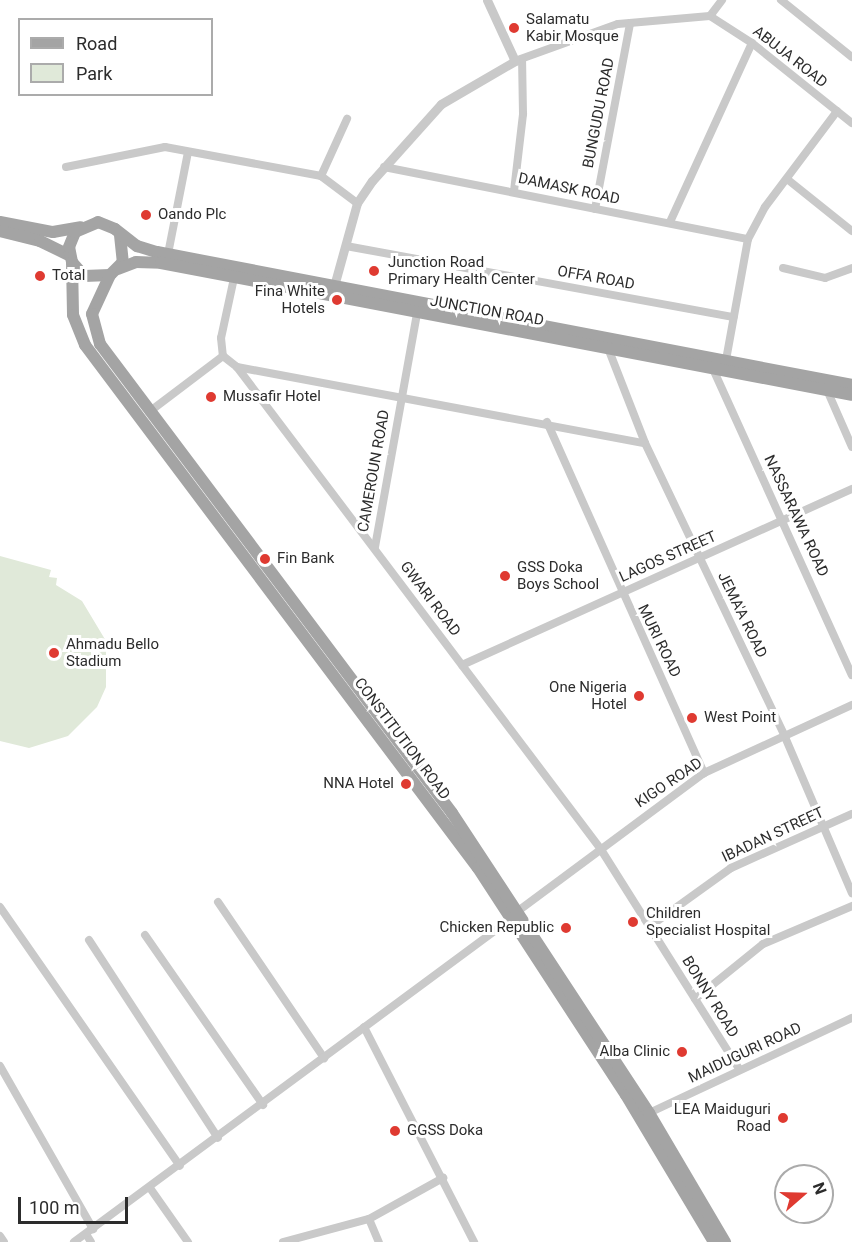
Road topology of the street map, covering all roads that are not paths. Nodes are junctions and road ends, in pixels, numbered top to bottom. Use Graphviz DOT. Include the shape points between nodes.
graph roads {
  1 [pos="487,0"];
  2 [pos="722,0"];
  3 [pos="781,0"];
  4 [pos="710,16"];
  5 [pos="630,23"];
  6 [pos="752,43"];
  7 [pos="852,57"];
  8 [pos="518,60"];
  9 [pos="837,111"];
  10 [pos="346,119"];
  11 [pos="852,123"];
  12 [pos="188,152"];
  13 [pos="66,167"];
  14 [pos="384,167"];
  15 [pos="321,176"];
  16 [pos="787,178"];
  17 [pos="514,191"];
  18 [pos="357,203"];
  19 [pos="594,209"];
  20 [pos="0,222"];
  21 [pos="670,222"];
  22 [pos="81,227"];
  23 [pos="0,231"];
  24 [pos="852,231"];
  25 [pos="120,235"];
  26 [pos="748,239"];
  27 [pos="346,246"];
  28 [pos="168,254"];
  29 [pos="70,259"];
  30 [pos="783,268"];
  31 [pos="852,268"];
  32 [pos="114,272"];
  33 [pos="234,278"];
  34 [pos="334,286"];
  35 [pos="417,313"];
  36 [pos="734,317"];
  37 [pos="608,348"];
  38 [pos="223,356"];
  39 [pos="726,360"];
  40 [pos="237,367"];
  41 [pos="713,369"];
  42 [pos="852,385"];
  43 [pos="827,390"];
  44 [pos="852,395"];
  45 [pos="400,398"];
  46 [pos="149,412"];
  47 [pos="547,422"];
  48 [pos="645,443"];
  49 [pos="852,447"];
  50 [pos="852,489"];
  51 [pos="784,520"];
  52 [pos="375,548"];
  53 [pos="699,557"];
  54 [pos="255,560"];
  55 [pos="621,592"];
  56 [pos="462,665"];
  57 [pos="852,675"];
  58 [pos="852,705"];
  59 [pos="785,736"];
  60 [pos="704,773"];
  61 [pos="852,814"];
  62 [pos="822,827"];
  63 [pos="600,848"];
  64 [pos="852,893"];
  65 [pos="218,902"];
  66 [pos="852,906"];
  67 [pos="0,907"];
  68 [pos="515,914"];
  69 [pos="649,927"];
  70 [pos="145,935"];
  71 [pos="89,940"];
  72 [pos="695,999"];
  73 [pos="852,1018"];
  74 [pos="364,1027"];
  75 [pos="324,1058"];
  76 [pos="0,1066"];
  77 [pos="739,1069"];
  78 [pos="263,1105"];
  79 [pos="649,1113"];
  80 [pos="218,1138"];
  81 [pos="180,1166"];
  82 [pos="443,1178"];
  83 [pos="150,1188"];
  84 [pos="369,1219"];
  85 [pos="93,1229"];
  86 [pos="86,1234"];
  87 [pos="0,1236"];
  88 [pos="295,1241"];
  89 [pos="4,1242"];
  90 [pos="74,1242"];
  91 [pos="91,1242"];
  92 [pos="188,1242"];
  93 [pos="283,1242"];
  94 [pos="380,1242"];
  95 [pos="474,1242"];
  96 [pos="714,1242"];
  97 [pos="725,1242"];
  1 -- 8 [label="street"];
  2 -- 4 [label="street"];
  3 -- 7 [label="street"];
  4 -- 5 [label="street"];
  4 -- 6 [label="street, ABUJA ROAD"];
  5 -- 8 [label="street"];
  5 -- 19 [label="street, BUNGUDU ROAD"];
  6 -- 9 [label="street, ABUJA ROAD"];
  6 -- 21 [label="street"];
  8 -- 14 [label="street" via="441,104"];
  8 -- 17 [label="street" via="524,114"];
  9 -- 11 [label="street, ABUJA ROAD"];
  9 -- 16 [label="street"];
  10 -- 15 [label="street"];
  12 -- 13 [label="street" via="165,147 143,149"];
  12 -- 15 [label="street"];
  12 -- 28 [label="street"];
  14 -- 17 [label="street, DAMASK ROAD"];
  14 -- 18 [label="street"];
  15 -- 18 [label="street"];
  16 -- 24 [label="street"];
  16 -- 26 [label="street"];
  17 -- 19 [label="street, DAMASK ROAD"];
  18 -- 27 [label="street"];
  19 -- 21 [label="street, DAMASK ROAD"];
  20 -- 22 [label="main road" via="53,232"];
  21 -- 26 [label="street, DAMASK ROAD"];
  22 -- 25 [label="main road" via="107,224"];
  22 -- 29 [label="main road" via="71,239"];
  23 -- 29 [label="main road" via="40,241"];
  25 -- 28 [label="main road, JUNCTION ROAD" via="137,246"];
  25 -- 32 [label="main road" via="125,253"];
  26 -- 36 [label="street"];
  27 -- 34 [label="street"];
  27 -- 36 [label="street, OFFA ROAD"];
  28 -- 34 [label="main road, JUNCTION ROAD"];
  29 -- 32 [label="main road" via="84,276 102,278"];
  29 -- 54 [label="main road, CONSTITUTION ROAD" via="73,315 85,345"];
  30 -- 31 [label="street" via="825,278"];
  32 -- 33 [label="main road, JUNCTION ROAD" via="150,262"];
  32 -- 46 [label="main road, CONSTITUTION ROAD" via="94,303 95,334"];
  33 -- 35 [label="main road, JUNCTION ROAD"];
  33 -- 38 [label="street" via="221,338"];
  34 -- 39 [label="main road, JUNCTION ROAD"];
  35 -- 37 [label="main road, JUNCTION ROAD"];
  35 -- 45 [label="street, CAMEROUN ROAD"];
  36 -- 39 [label="street"];
  37 -- 41 [label="main road, JUNCTION ROAD"];
  37 -- 48 [label="street, JEMA'A ROAD"];
  38 -- 40 [label="street, GWARI ROAD"];
  38 -- 46 [label="street"];
  39 -- 42 [label="main road, JUNCTION ROAD"];
  40 -- 45 [label="street, GWARI ROAD"];
  40 -- 52 [label="street, GWARI ROAD"];
  41 -- 43 [label="main road, JUNCTION ROAD"];
  41 -- 51 [label="street, NASSARAWA ROAD"];
  43 -- 44 [label="main road, JUNCTION ROAD"];
  43 -- 49 [label="street"];
  45 -- 47 [label="street, GWARI ROAD"];
  45 -- 52 [label="street, CAMEROUN ROAD"];
  46 -- 54 [label="main road, CONSTITUTION ROAD"];
  47 -- 48 [label="street, GWARI ROAD"];
  47 -- 55 [label="street, MURI ROAD"];
  48 -- 53 [label="street, JEMA'A ROAD"];
  50 -- 51 [label="street, LAGOS STREET"];
  51 -- 53 [label="street, LAGOS STREET"];
  51 -- 57 [label="street, NASSARAWA ROAD"];
  52 -- 56 [label="street, GWARI ROAD"];
  53 -- 55 [label="street, LAGOS STREET"];
  53 -- 59 [label="street, JEMA'A ROAD"];
  54 -- 68 [label="main road, CONSTITUTION ROAD"];
  55 -- 56 [label="street, LAGOS STREET"];
  55 -- 60 [label="street, MURI ROAD"];
  56 -- 63 [label="street, GWARI ROAD"];
  58 -- 59 [label="street, KIGO ROAD"];
  59 -- 60 [label="street, KIGO ROAD"];
  59 -- 62 [label="street, JEMA'A ROAD"];
  60 -- 63 [label="street, KIGO ROAD"];
  61 -- 62 [label="street, IBADAN STREET"];
  62 -- 64 [label="street, JEMA'A ROAD"];
  62 -- 69 [label="street, IBADAN STREET" via="731,868"];
  63 -- 68 [label="street, KIGO ROAD"];
  63 -- 69 [label="street, BONNY ROAD"];
  65 -- 75 [label="street"];
  66 -- 72 [label="street" via="764,945"];
  67 -- 81 [label="street"];
  68 -- 74 [label="street, KIGO ROAD"];
  68 -- 79 [label="main road, CONSTITUTION ROAD"];
  68 -- 96 [label="main road, CONSTITUTION ROAD"];
  69 -- 72 [label="street, BONNY ROAD"];
  70 -- 78 [label="street"];
  71 -- 80 [label="street"];
  72 -- 77 [label="street, BONNY ROAD"];
  73 -- 77 [label="street, MAIDUGURI ROAD"];
  74 -- 75 [label="street, KIGO ROAD"];
  74 -- 82 [label="street"];
  75 -- 78 [label="street, KIGO ROAD"];
  76 -- 85 [label="street"];
  77 -- 79 [label="street, MAIDUGURI ROAD"];
  78 -- 80 [label="street, KIGO ROAD"];
  79 -- 97 [label="main road, CONSTITUTION ROAD"];
  80 -- 81 [label="street, KIGO ROAD"];
  81 -- 83 [label="street, KIGO ROAD"];
  82 -- 84 [label="street"];
  82 -- 95 [label="street"];
  83 -- 85 [label="street, KIGO ROAD"];
  83 -- 92 [label="street"];
  84 -- 88 [label="street"];
  84 -- 94 [label="street"];
  85 -- 86 [label="street, KIGO ROAD"];
  86 -- 90 [label="street, KIGO ROAD"];
  86 -- 91 [label="street"];
  87 -- 89 [label="street"];
  88 -- 93 [label="street"];
}
